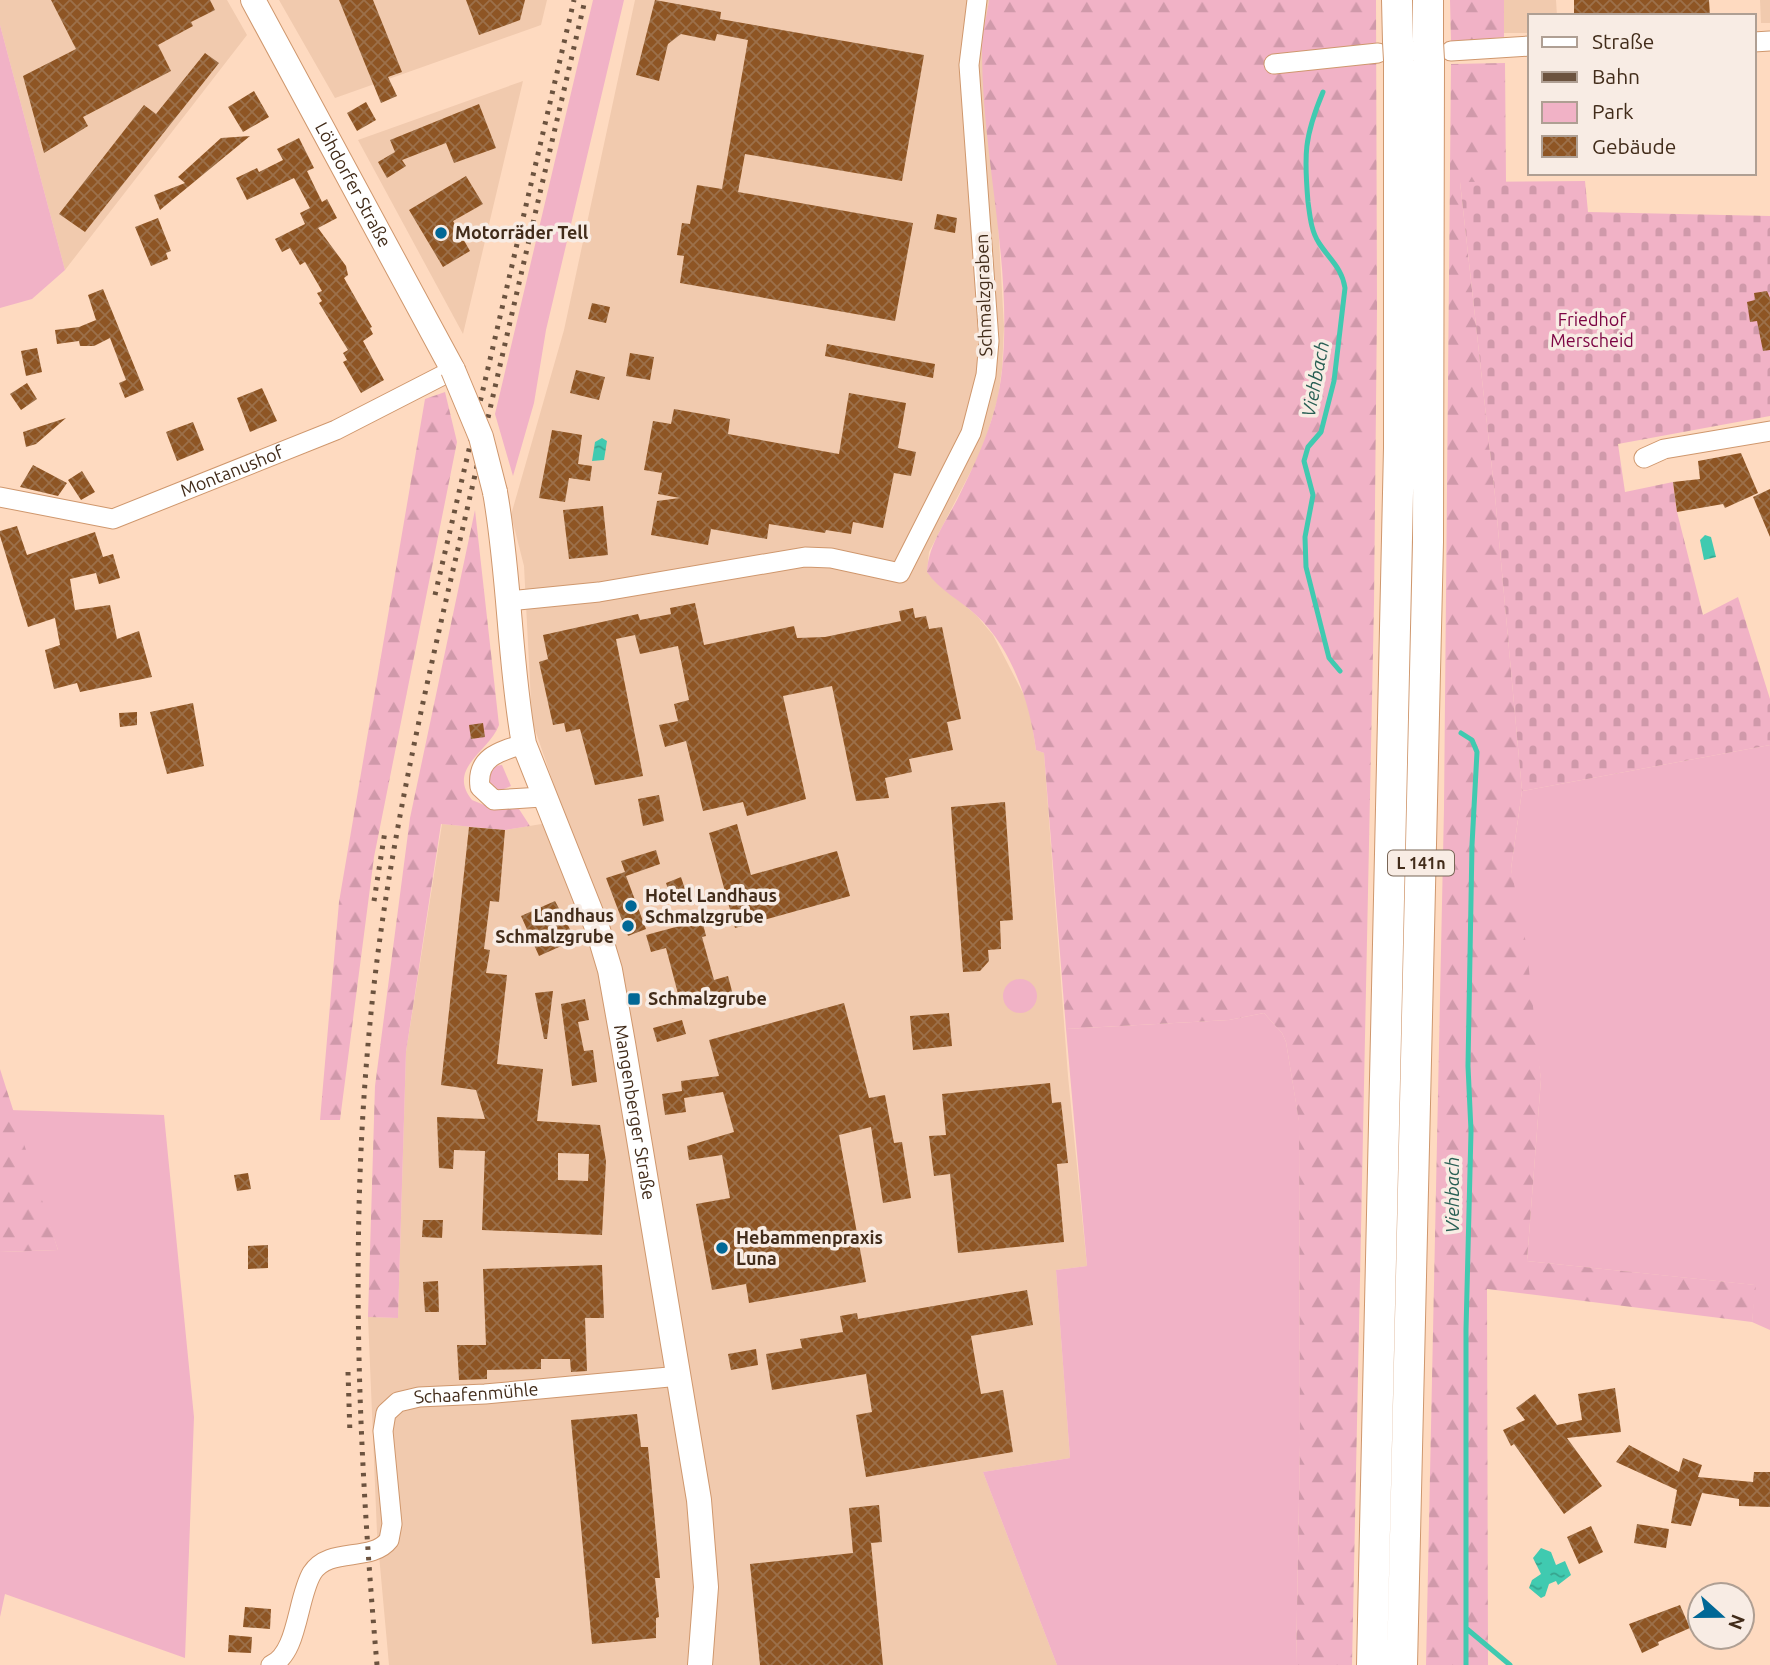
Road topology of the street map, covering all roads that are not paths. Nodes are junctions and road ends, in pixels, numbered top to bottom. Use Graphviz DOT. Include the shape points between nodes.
graph roads {
  1 [pos="253,0"];
  2 [pos="977,0"];
  3 [pos="1397,0"];
  4 [pos="1428,0"];
  5 [pos="1528,46"];
  6 [pos="1436,51"];
  7 [pos="1392,52"];
  8 [pos="1274,64"];
  9 [pos="453,370"];
  10 [pos="1770,431"];
  11 [pos="1644,458"];
  12 [pos="0,497"];
  13 [pos="508,601"];
  14 [pos="524,744"];
  15 [pos="542,797"];
  16 [pos="680,1376"];
  17 [pos="271,1665"];
  18 [pos="700,1665"];
  19 [pos="1372,1665"];
  20 [pos="1402,1665"];
  1 -- 9 [label="main road, Löhdorfer Straße"];
  2 -- 13 [label="street, Schmalzgraben" via="969,65 989,341 986,375 971,433 900,573 831,558 797,557 599,593"];
  3 -- 7 [label="highway, L 141n"];
  4 -- 6 [label="highway, L 141n"];
  5 -- 6 [label="street"];
  6 -- 20 [label="highway, L 141n"];
  7 -- 8 [label="street"];
  7 -- 19 [label="highway, L 141n" via="1398,497"];
  9 -- 12 [label="street, Montanushof" via="336,430 113,519"];
  9 -- 13 [label="main road, Mangenberger Straße, bridge" via="481,437 495,492"];
  10 -- 11 [label="street" via="1664,449"];
  13 -- 14 [label="main road, Mangenberger Straße"];
  14 -- 15 [label="main road, Mangenberger Straße"];
  14 -- 15 [label="street" via="485,761 480,787 494,800"];
  15 -- 16 [label="main road, Mangenberger Straße" via="610,970"];
  16 -- 17 [label="street, Schaafenmühle" via="398,1402 386,1413 383,1431 392,1524 389,1540 378,1549 319,1564 303,1593 288,1648"];
  16 -- 18 [label="main road, Mangenberger Straße" via="703,1540 706,1587"];
}
